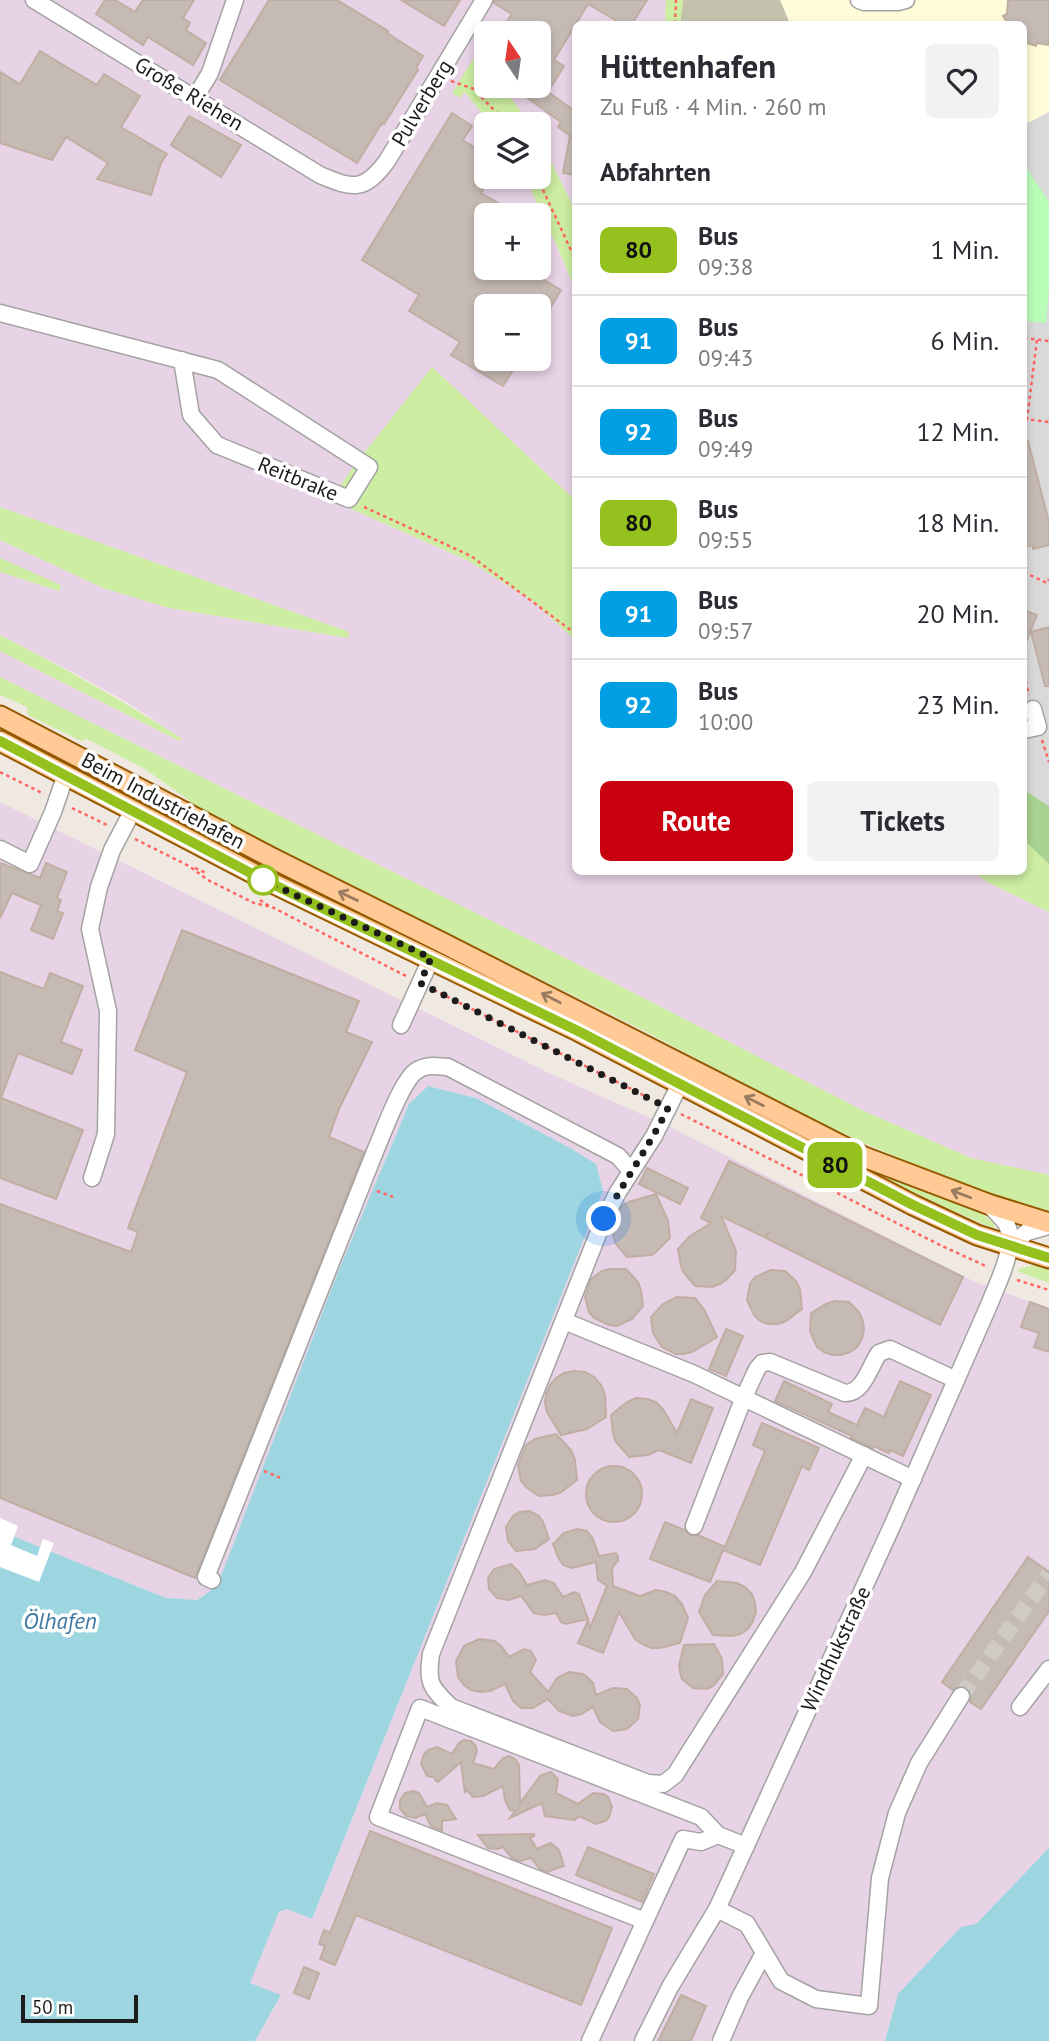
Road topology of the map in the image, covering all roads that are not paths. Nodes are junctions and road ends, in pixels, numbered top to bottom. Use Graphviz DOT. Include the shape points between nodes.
graph roads {
  1 [pos="34,0"];
  2 [pos="236,0"];
  3 [pos="484,0"];
  4 [pos="859,0"];
  5 [pos="906,0"];
  6 [pos="195,98"];
  7 [pos="345,185"];
  8 [pos="0,313"];
  9 [pos="182,360"];
  10 [pos="1035,709"];
  11 [pos="0,716"];
  12 [pos="1031,728"];
  13 [pos="0,741"];
  14 [pos="66,774"];
  15 [pos="133,810"];
  16 [pos="0,849"];
  17 [pos="431,958"];
  18 [pos="401,1025"];
  19 [pos="681,1084"];
  20 [pos="631,1171"];
  21 [pos="92,1178"];
  22 [pos="988,1204"];
  23 [pos="1049,1225"];
  24 [pos="1010,1247"];
  25 [pos="1049,1258"];
  26 [pos="564,1321"];
  27 [pos="956,1380"];
  28 [pos="744,1397"];
  29 [pos="864,1455"];
  30 [pos="913,1479"];
  31 [pos="694,1526"];
  32 [pos="212,1580"];
  33 [pos="1049,1669"];
  34 [pos="961,1696"];
  35 [pos="1020,1707"];
  36 [pos="718,1835"];
  37 [pos="746,1846"];
  38 [pos="717,1909"];
  39 [pos="645,1921"];
  40 [pos="764,1953"];
  41 [pos="590,2041"];
  42 [pos="643,2041"];
  43 [pos="721,2041"];
  1 -- 6 [label="street, Große Riehen"];
  2 -- 6 [label="street" via="210,73"];
  3 -- 7 [label="street, Pulverberg" via="375,177 359,185"];
  4 -- 5 [label="street"];
  6 -- 7 [label="street, Große Riehen" via="320,175"];
  8 -- 9 [label="street, Reitbrake"];
  9 -- 9 [label="street, Reitbrake" via="218,370 369,467 349,499 216,445 191,415"];
  10 -- 12 [label="street"];
  22 -- 11 [label="main road, Beim Industriehafen, one-way" via="864,1157"];
  13 -- 14 [label="main road, Beim Industriehafen"];
  14 -- 15 [label="main road, Beim Industriehafen"];
  14 -- 16 [label="street" via="30,864"];
  15 -- 17 [label="main road, Beim Industriehafen" via="264,880"];
  15 -- 21 [label="street" via="112,850 90,929 108,1011 106,1134"];
  17 -- 18 [label="street"];
  17 -- 19 [label="main road, Beim Industriehafen"];
  19 -- 20 [label="street"];
  19 -- 24 [label="main road, Beim Industriehafen" via="902,1199"];
  20 -- 26 [label="street" via="604,1219"];
  20 -- 32 [label="street" via="618,1156 448,1067 433,1065 416,1071 376,1149 206,1577"];
  22 -- 23 [label="main road, Beim Industriehafen"];
  22 -- 24 [label="street" via="1007,1225"];
  23 -- 24 [label="street" via="1027,1232"];
  24 -- 25 [label="main road, Beim Industriehafen"];
  24 -- 27 [label="street, Windhukstraße"];
  26 -- 28 [label="street"];
  26 -- 29 [label="street" via="431,1654 428,1673 434,1691 451,1707 649,1783 663,1784 675,1775 803,1572"];
  27 -- 28 [label="street" via="886,1349 852,1393 766,1362 757,1369"];
  27 -- 30 [label="street, Windhukstraße"];
  28 -- 29 [label="street"];
  28 -- 31 [label="street"];
  29 -- 30 [label="street"];
  30 -- 37 [label="street, Windhukstraße"];
  33 -- 35 [label="street"];
  34 -- 40 [label="street" via="919,1763 898,1813 880,1878 869,2006 816,1999 781,1981"];
  36 -- 37 [label="street"];
  36 -- 39 [label="street" via="701,1842 683,1839"];
  36 -- 39 [label="street" via="701,1817 420,1707 378,1817"];
  37 -- 38 [label="street, Windhukstraße"];
  38 -- 40 [label="street" via="747,1924"];
  38 -- 42 [label="street, Windhukstraße"];
  39 -- 41 [label="street"];
  40 -- 43 [label="street"];
}
